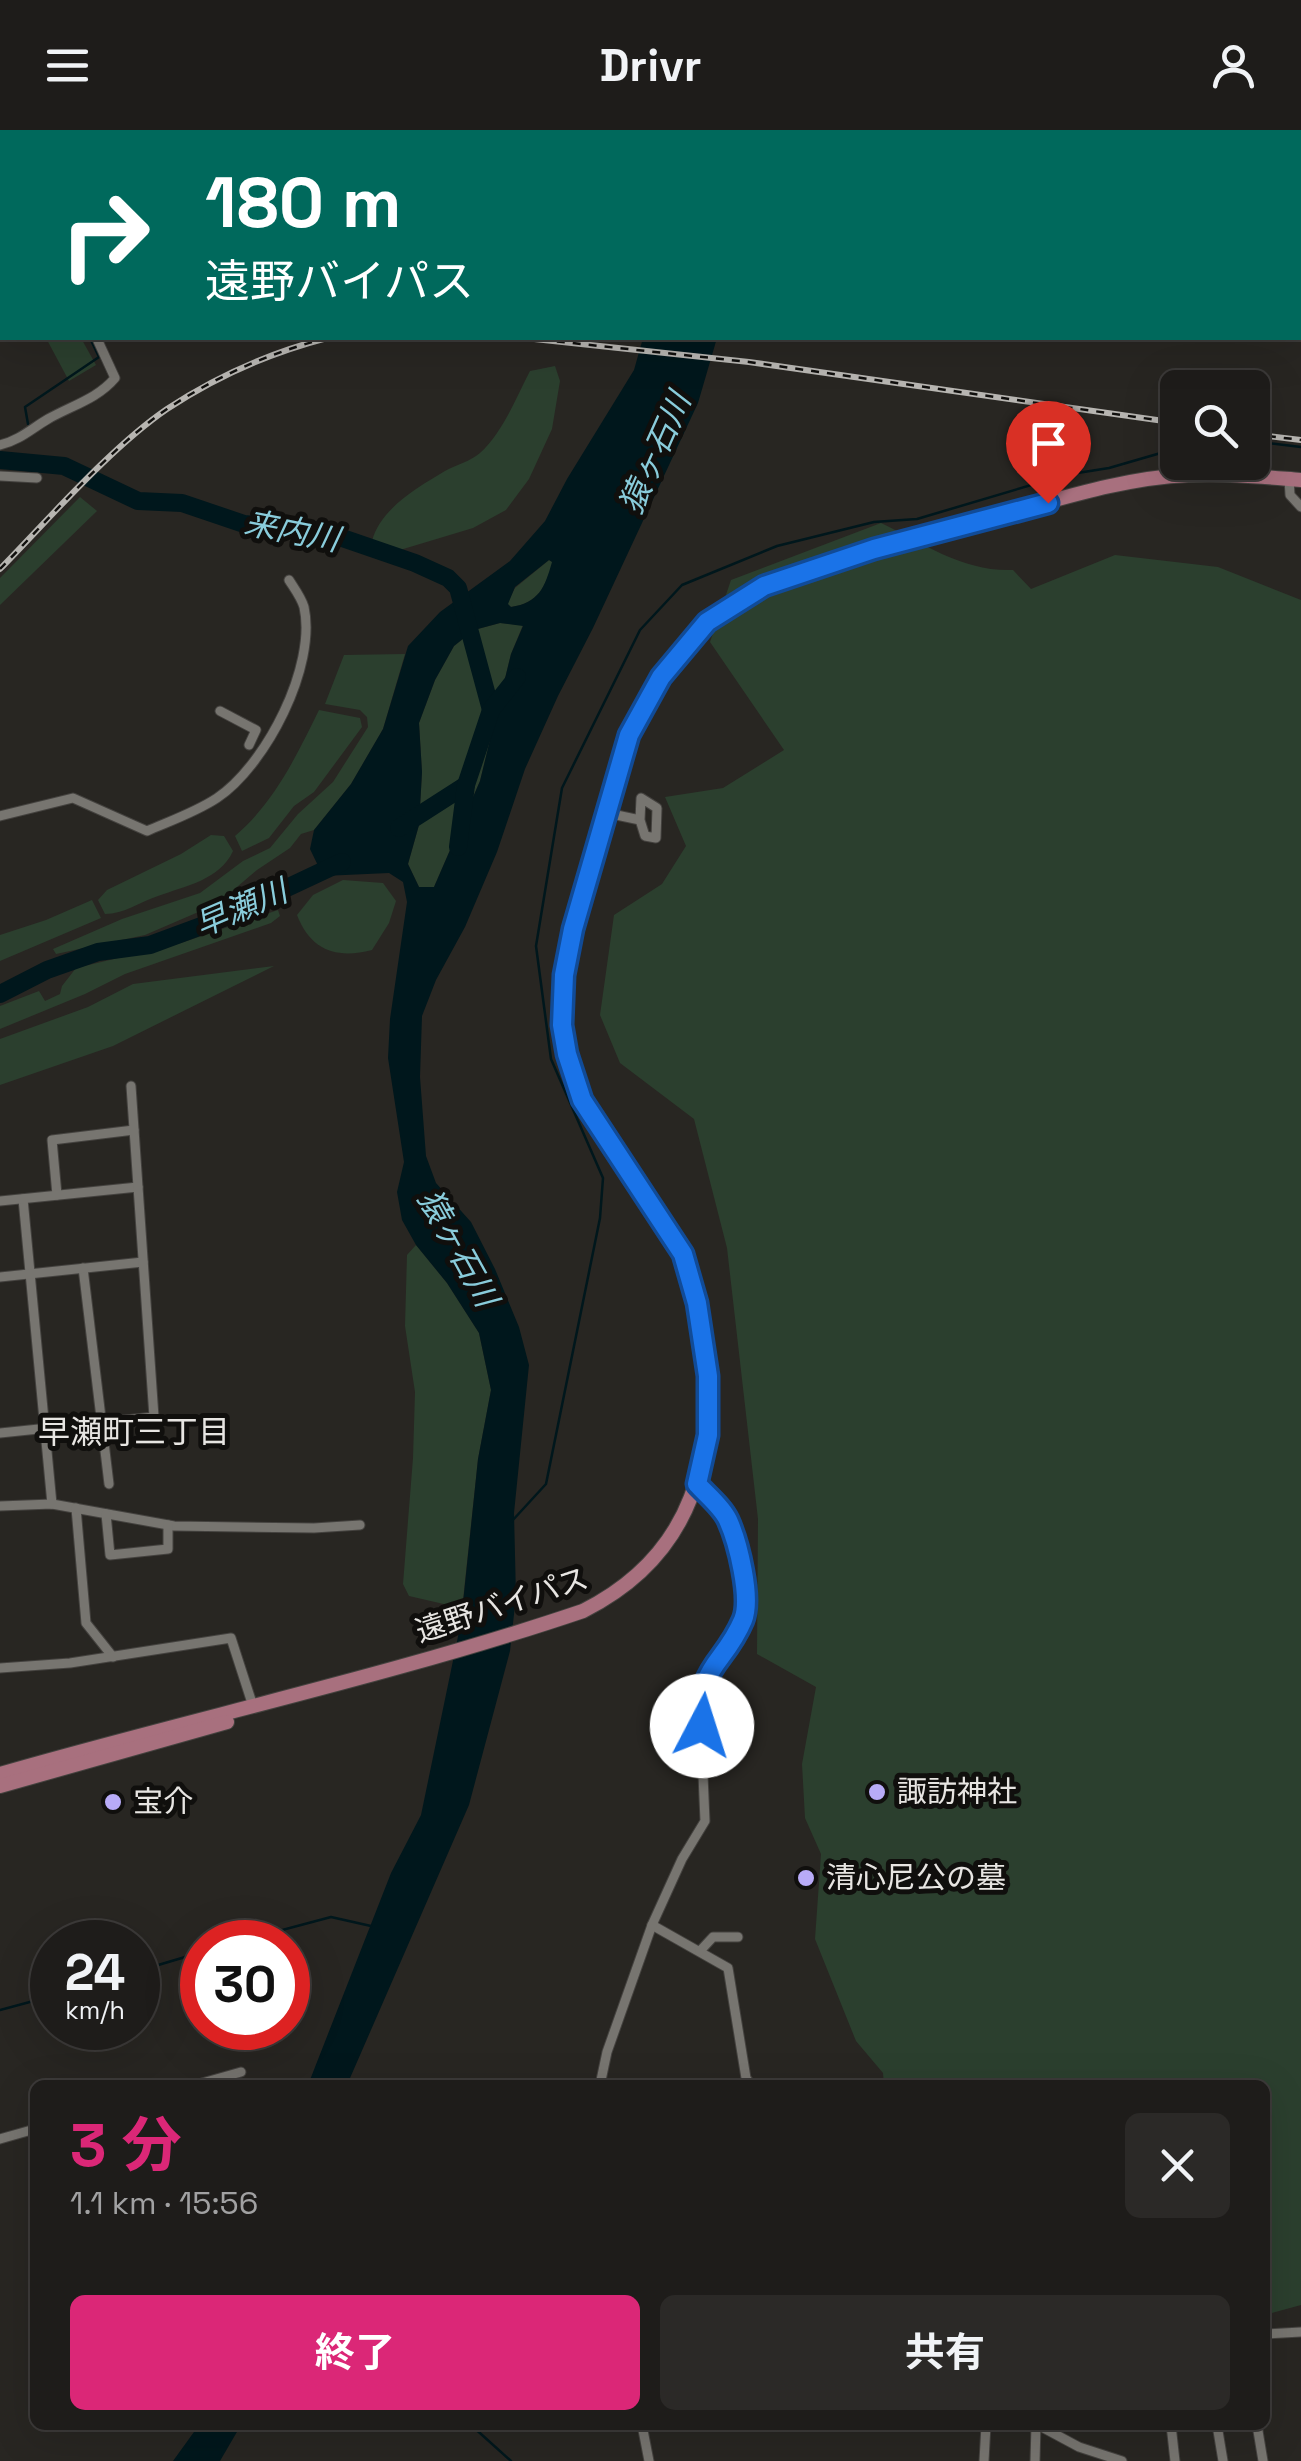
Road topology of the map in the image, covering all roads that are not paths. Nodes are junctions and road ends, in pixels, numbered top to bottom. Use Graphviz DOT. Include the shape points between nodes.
graph roads {
  1 [pos="99,340"];
  2 [pos="0,445"];
  3 [pos="0,476"];
  4 [pos="38,478"];
  5 [pos="1295,479"];
  6 [pos="1301,507"];
  7 [pos="289,580"];
  8 [pos="220,711"];
  9 [pos="249,745"];
  10 [pos="606,812"];
  11 [pos="0,816"];
  12 [pos="640,820"];
  13 [pos="131,1086"];
  14 [pos="134,1130"];
  15 [pos="138,1187"];
  16 [pos="57,1195"];
  17 [pos="23,1199"];
  18 [pos="0,1201"];
  19 [pos="143,1262"];
  20 [pos="83,1268"];
  21 [pos="30,1274"];
  22 [pos="0,1278"];
  23 [pos="102,1422"];
  24 [pos="45,1428"];
  25 [pos="0,1433"];
  26 [pos="109,1484"];
  27 [pos="697,1484"];
  28 [pos="52,1504"];
  29 [pos="0,1506"];
  30 [pos="76,1508"];
  31 [pos="106,1514"];
  32 [pos="168,1525"];
  33 [pos="360,1525"];
  34 [pos="112,1658"];
  35 [pos="0,1668"];
  36 [pos="337,1686"];
  37 [pos="253,1706"];
  38 [pos="0,1774"];
  39 [pos="0,1786"];
  40 [pos="652,1926"];
  41 [pos="738,1937"];
  42 [pos="700,1951"];
  43 [pos="241,2072"];
  44 [pos="213,2080"];
  45 [pos="601,2080"];
  46 [pos="747,2080"];
  47 [pos="30,2130"];
  48 [pos="0,2139"];
  49 [pos="1301,2332"];
  50 [pos="1270,2334"];
  51 [pos="643,2430"];
  52 [pos="986,2430"];
  53 [pos="1037,2430"];
  54 [pos="1046,2430"];
  55 [pos="1172,2430"];
  56 [pos="1218,2430"];
  57 [pos="1258,2430"];
  58 [pos="649,2461"];
  59 [pos="984,2461"];
  60 [pos="1035,2461"];
  61 [pos="1122,2461"];
  62 [pos="1175,2461"];
  63 [pos="1223,2461"];
  64 [pos="1263,2461"];
  1 -- 2 [label="street" via="115,378 102,393"];
  3 -- 4 [label="street"];
  5 -- 6 [label="street" via="1290,495"];
  5 -- 10 [label="highway, 遠野バイパス" via="1188,475 1114,486 874,549 764,586 707,622 661,677 629,735"];
  7 -- 11 [label="street" via="305,618 298,680 255,760 217,798 147,831 73,798"];
  8 -- 9 [label="street" via="256,730"];
  10 -- 12 [label="street"];
  10 -- 27 [label="highway, 遠野バイパス" via="573,929 562,1025 582,1100 683,1254 708,1376 708,1435"];
  13 -- 14 [label="street"];
  14 -- 15 [label="street"];
  14 -- 16 [label="street" via="52,1140"];
  15 -- 16 [label="street"];
  15 -- 19 [label="street"];
  16 -- 17 [label="street"];
  17 -- 18 [label="street"];
  17 -- 21 [label="street"];
  19 -- 20 [label="street"];
  19 -- 23 [label="street" via="154,1416"];
  20 -- 21 [label="street"];
  20 -- 23 [label="street"];
  21 -- 22 [label="street"];
  21 -- 24 [label="street"];
  23 -- 24 [label="street"];
  23 -- 26 [label="street"];
  24 -- 25 [label="street"];
  24 -- 28 [label="street"];
  27 -- 36 [label="highway, 遠野バイパス" via="656,1557 613,1596 534,1628"];
  27 -- 40 [label="street" via="727,1516 742,1564 746,1614 706,1673 700,1705 704,1821"];
  28 -- 29 [label="street"];
  28 -- 30 [label="street"];
  30 -- 31 [label="street"];
  30 -- 34 [label="street" via="86,1623"];
  31 -- 32 [label="street"];
  31 -- 32 [label="street" via="110,1555 168,1550"];
  32 -- 33 [label="street"];
  34 -- 35 [label="street"];
  34 -- 37 [label="street" via="231,1638"];
  36 -- 37 [label="highway, 遠野バイパス"];
  36 -- 39 [label="highway, 遠野バイパス"];
  37 -- 38 [label="highway, 遠野バイパス"];
  40 -- 42 [label="street"];
  40 -- 45 [label="street"];
  41 -- 42 [label="street" via="713,1937"];
  42 -- 46 [label="street" via="728,1968"];
  43 -- 44 [label="street"];
  47 -- 48 [label="street"];
  49 -- 50 [label="street"];
  51 -- 58 [label="street"];
  52 -- 59 [label="street"];
  53 -- 60 [label="street"];
  54 -- 61 [label="street"];
  55 -- 62 [label="street"];
  56 -- 63 [label="street"];
  57 -- 64 [label="street"];
}
